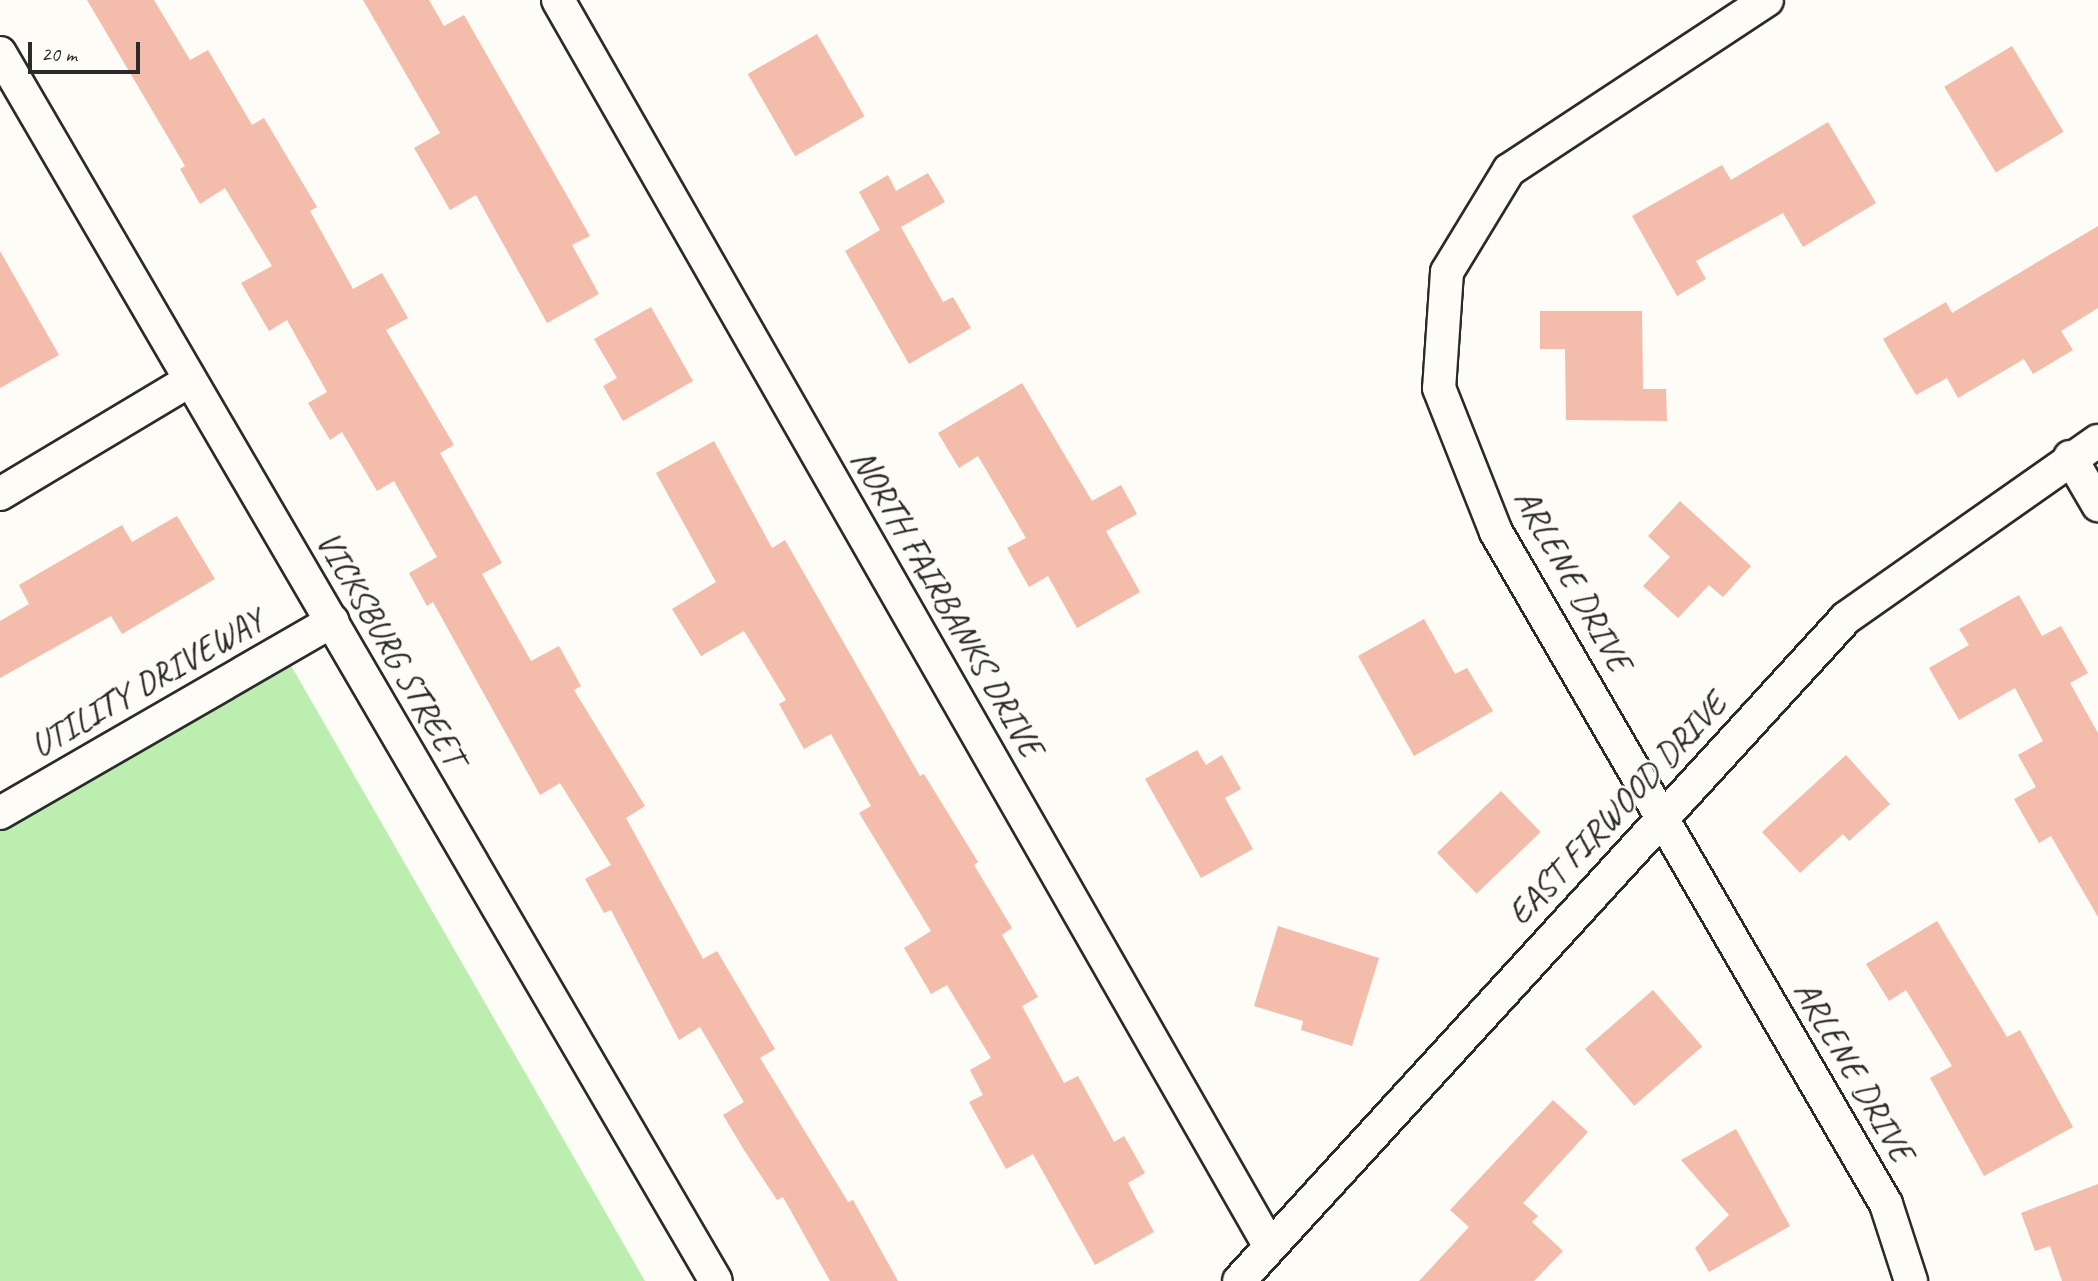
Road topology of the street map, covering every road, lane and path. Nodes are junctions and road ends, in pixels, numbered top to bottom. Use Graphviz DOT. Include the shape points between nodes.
graph roads {
  1 [pos="558,0"];
  2 [pos="1767,0"];
  3 [pos="0,53"];
  4 [pos="189,382"];
  5 [pos="2098,441"];
  6 [pos="2070,457"];
  7 [pos="0,494"];
  8 [pos="2098,505"];
  9 [pos="332,621"];
  10 [pos="0,813"];
  11 [pos="1663,815"];
  12 [pos="1269,1245"];
  13 [pos="716,1281"];
  14 [pos="1239,1281"];
  15 [pos="1911,1281"];
  1 -- 12 [label="street, NORTH FAIRBANKS DRIVE"];
  2 -- 11 [label="street, ARLENE DRIVE" via="1509,170 1447,272 1439,387 1487,508"];
  3 -- 4 [label="street, VICKSBURG STREET"];
  4 -- 7 [label="street"];
  4 -- 9 [label="street, VICKSBURG STREET"];
  5 -- 6 [label="street, EAST FIRWOOD DRIVE"];
  6 -- 8 [label="street"];
  6 -- 11 [label="street, EAST FIRWOOD DRIVE" via="1846,618"];
  9 -- 10 [label="street, UTILITY DRIVEWAY"];
  9 -- 13 [label="street, VICKSBURG STREET"];
  11 -- 12 [label="street, EAST FIRWOOD DRIVE"];
  11 -- 15 [label="street, ARLENE DRIVE" via="1886,1204"];
  12 -- 14 [label="street, EAST FIRWOOD DRIVE"];
}
